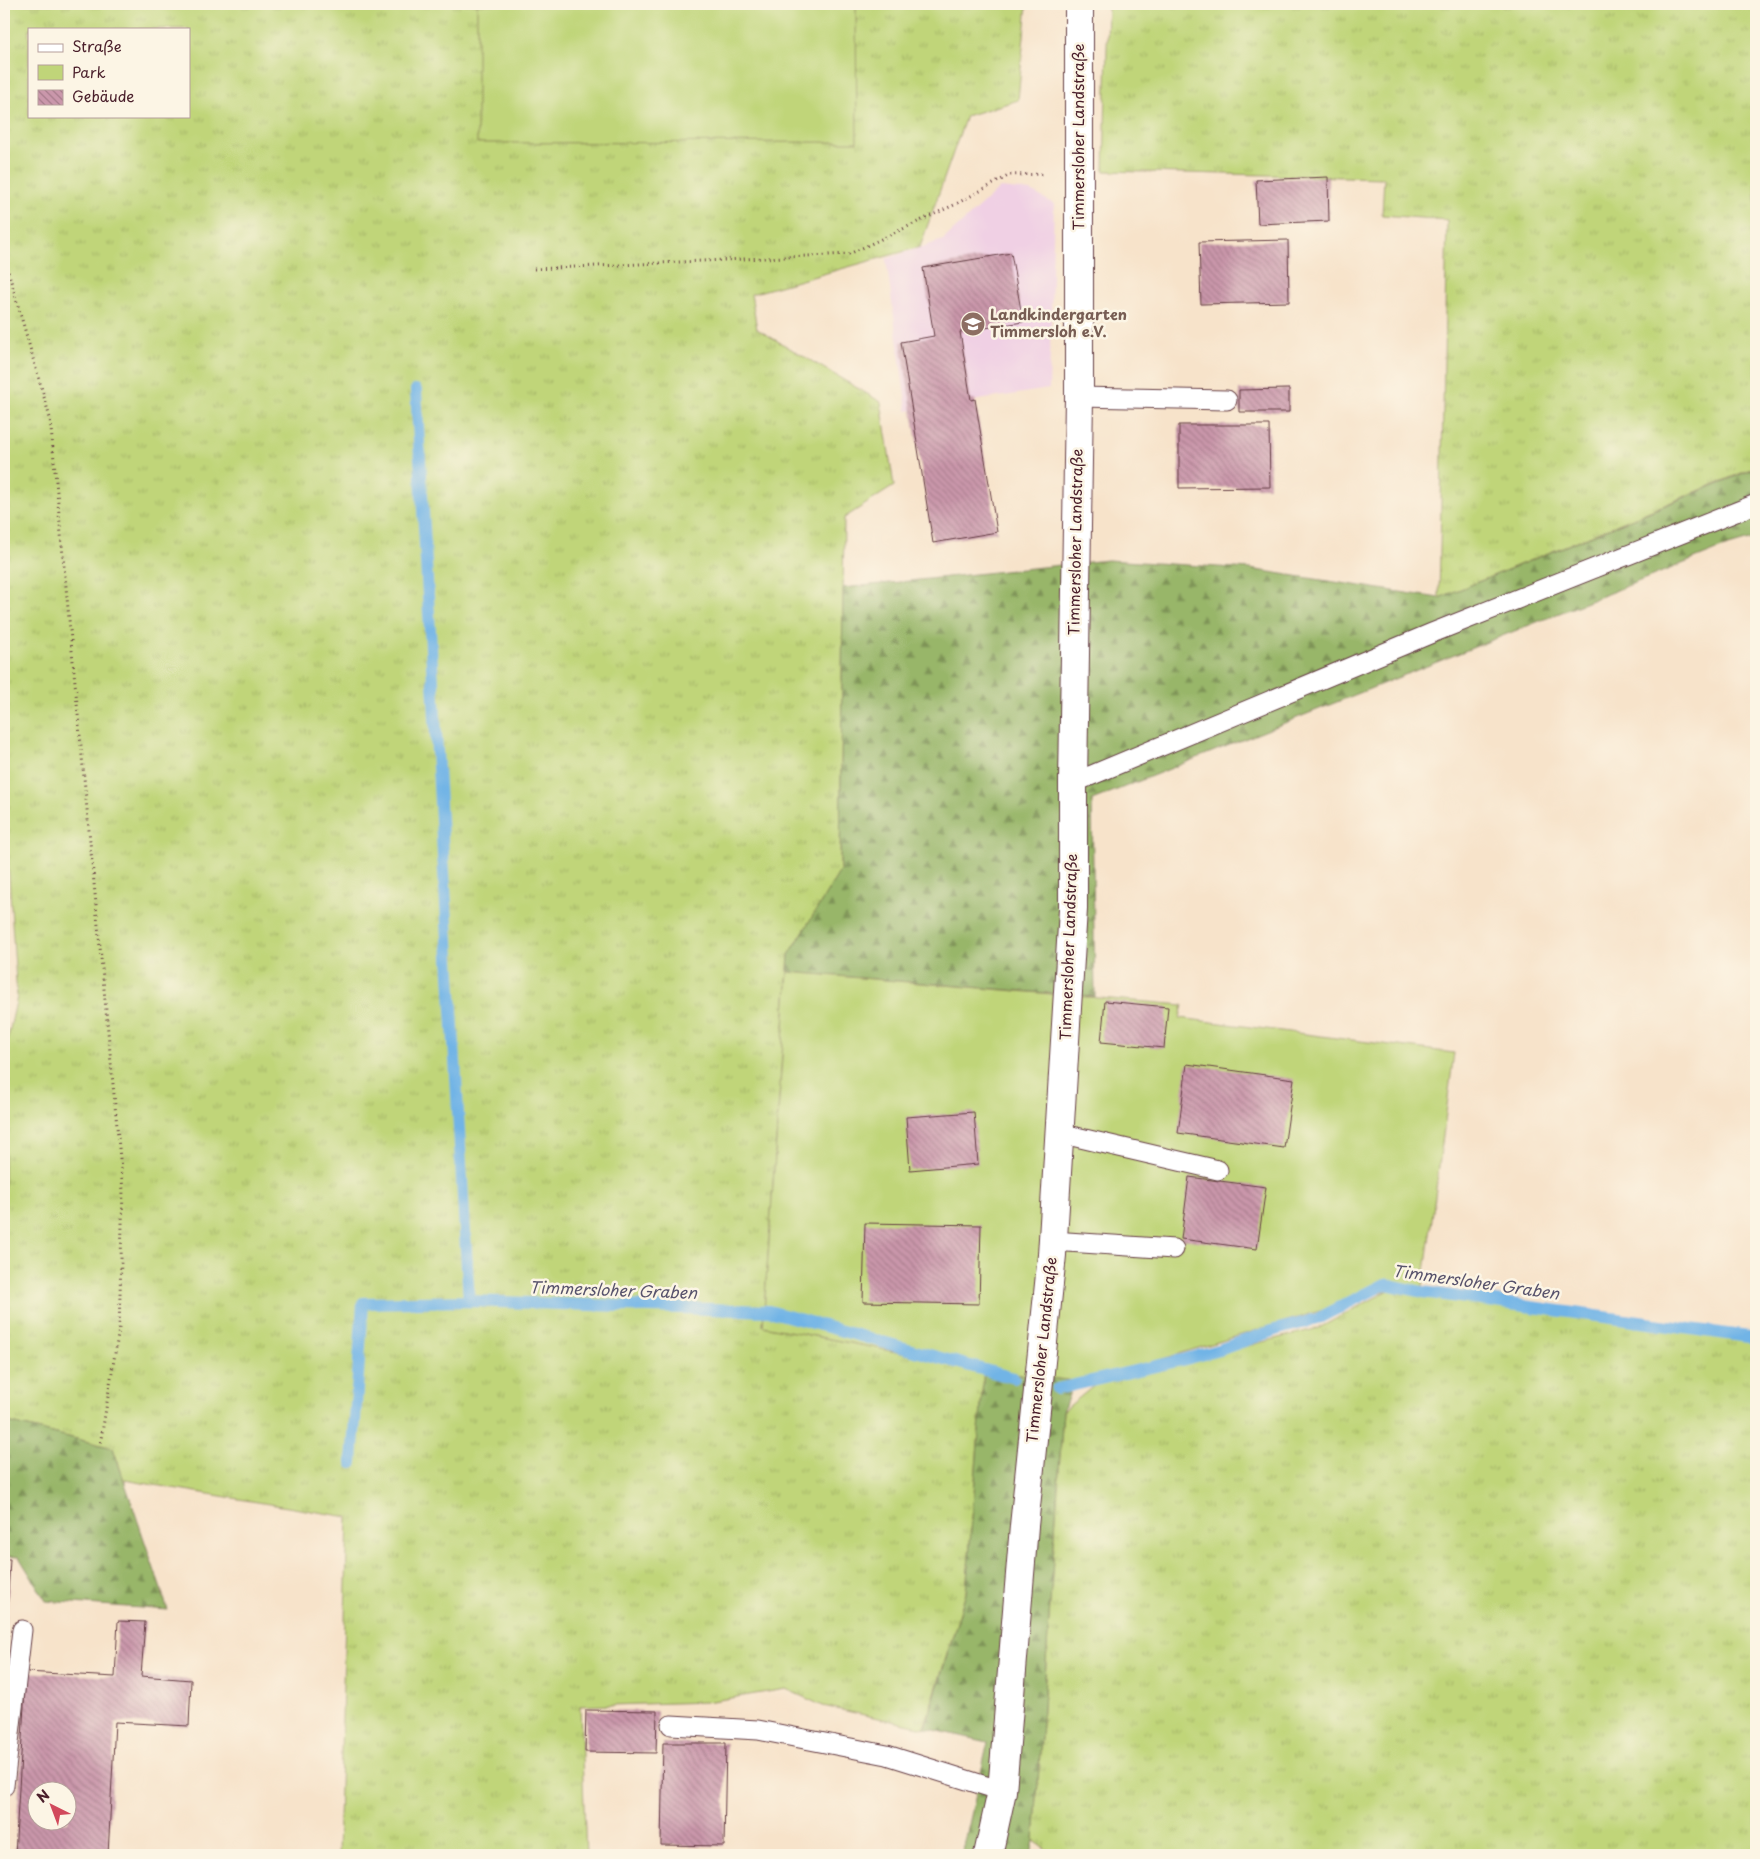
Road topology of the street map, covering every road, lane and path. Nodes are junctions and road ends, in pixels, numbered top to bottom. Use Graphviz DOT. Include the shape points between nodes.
graph roads {
  1 [pos="1079,4"];
  2 [pos="1080,173"];
  3 [pos="4,263"];
  4 [pos="534,269"];
  5 [pos="1079,397"];
  6 [pos="1227,400"];
  7 [pos="1756,504"];
  8 [pos="1073,783"];
  9 [pos="1059,1132"];
  10 [pos="1218,1170"];
  11 [pos="1052,1241"];
  12 [pos="1174,1249"];
  13 [pos="100,1445"];
  14 [pos="22,1630"];
  15 [pos="670,1725"];
  16 [pos="4,1786"];
  17 [pos="1002,1791"];
  18 [pos="988,1855"];
  1 -- 2 [label="street, Timmersloher Landstraße"];
  2 -- 4 [label="path" via="1010,175 849,254"];
  2 -- 5 [label="street, Timmersloher Landstraße"];
  3 -- 13 [label="path" via="50,418 122,1190 119,1329"];
  5 -- 6 [label="lane"];
  5 -- 8 [label="street, Timmersloher Landstraße"];
  7 -- 8 [label="lane" via="1423,637"];
  8 -- 9 [label="street, Timmersloher Landstraße" via="1074,909"];
  9 -- 10 [label="lane"];
  9 -- 11 [label="street, Timmersloher Landstraße"];
  11 -- 12 [label="lane"];
  11 -- 17 [label="street, Timmersloher Landstraße"];
  14 -- 16 [label="lane"];
  15 -- 17 [label="lane" via="758,1730 887,1754"];
  17 -- 18 [label="street, Timmersloher Landstraße"];
}
